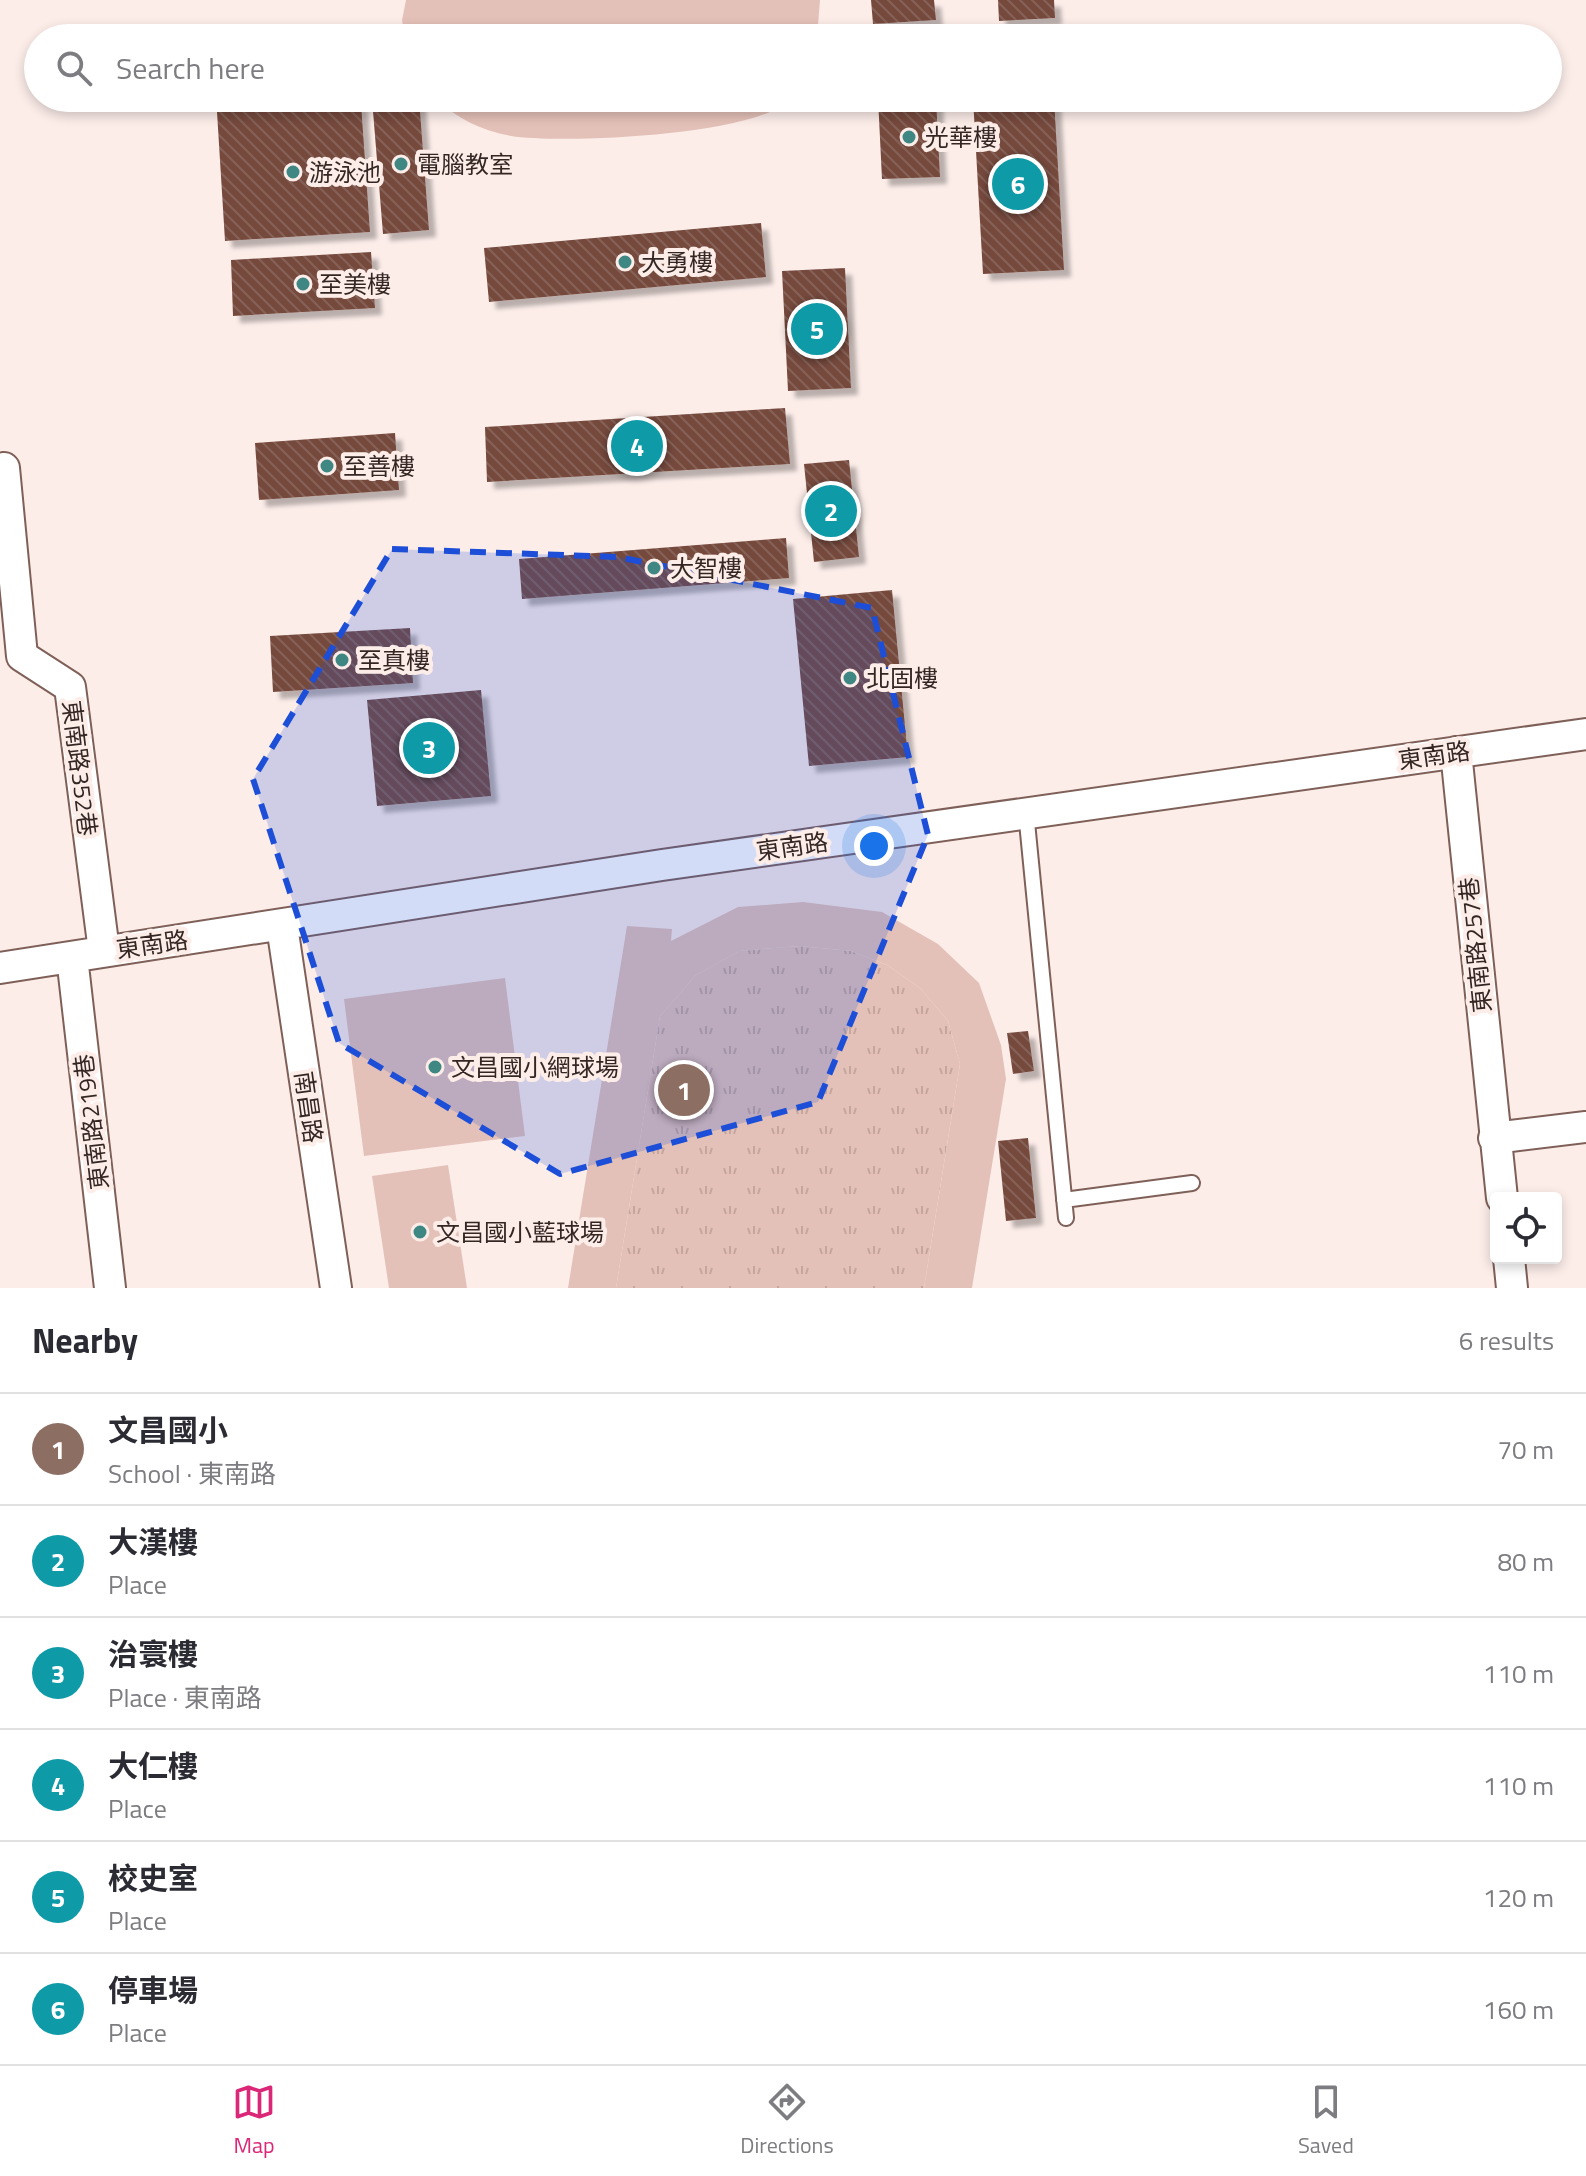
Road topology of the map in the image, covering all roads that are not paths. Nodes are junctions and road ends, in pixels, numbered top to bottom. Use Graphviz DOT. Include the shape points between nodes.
graph roads {
  1 [pos="4,468"];
  2 [pos="1586,734"];
  3 [pos="1456,752"];
  4 [pos="1026,812"];
  5 [pos="282,926"];
  6 [pos="104,951"];
  7 [pos="72,957"];
  8 [pos="0,968"];
  9 [pos="1586,1127"];
  10 [pos="1494,1138"];
  11 [pos="1192,1183"];
  12 [pos="1501,1192"];
  13 [pos="1064,1200"];
  14 [pos="1066,1218"];
  15 [pos="1510,1264"];
  16 [pos="110,1288"];
  17 [pos="336,1288"];
  18 [pos="1512,1288"];
  1 -- 6 [label="street, 東南路352巷" via="22,656 70,687"];
  2 -- 3 [label="street, 東南路"];
  3 -- 4 [label="street, 東南路"];
  3 -- 10 [label="street, 東南路257巷"];
  4 -- 5 [label="street, 東南路"];
  4 -- 13 [label="lane"];
  5 -- 6 [label="street, 東南路"];
  5 -- 17 [label="street, 南昌路"];
  6 -- 7 [label="street, 東南路"];
  7 -- 8 [label="street, 東南路"];
  7 -- 16 [label="street, 東南路219巷"];
  9 -- 10 [label="street"];
  10 -- 12 [label="street, 東南路257巷"];
  11 -- 13 [label="lane"];
  13 -- 14 [label="lane"];
  15 -- 18 [label="street"];
}
